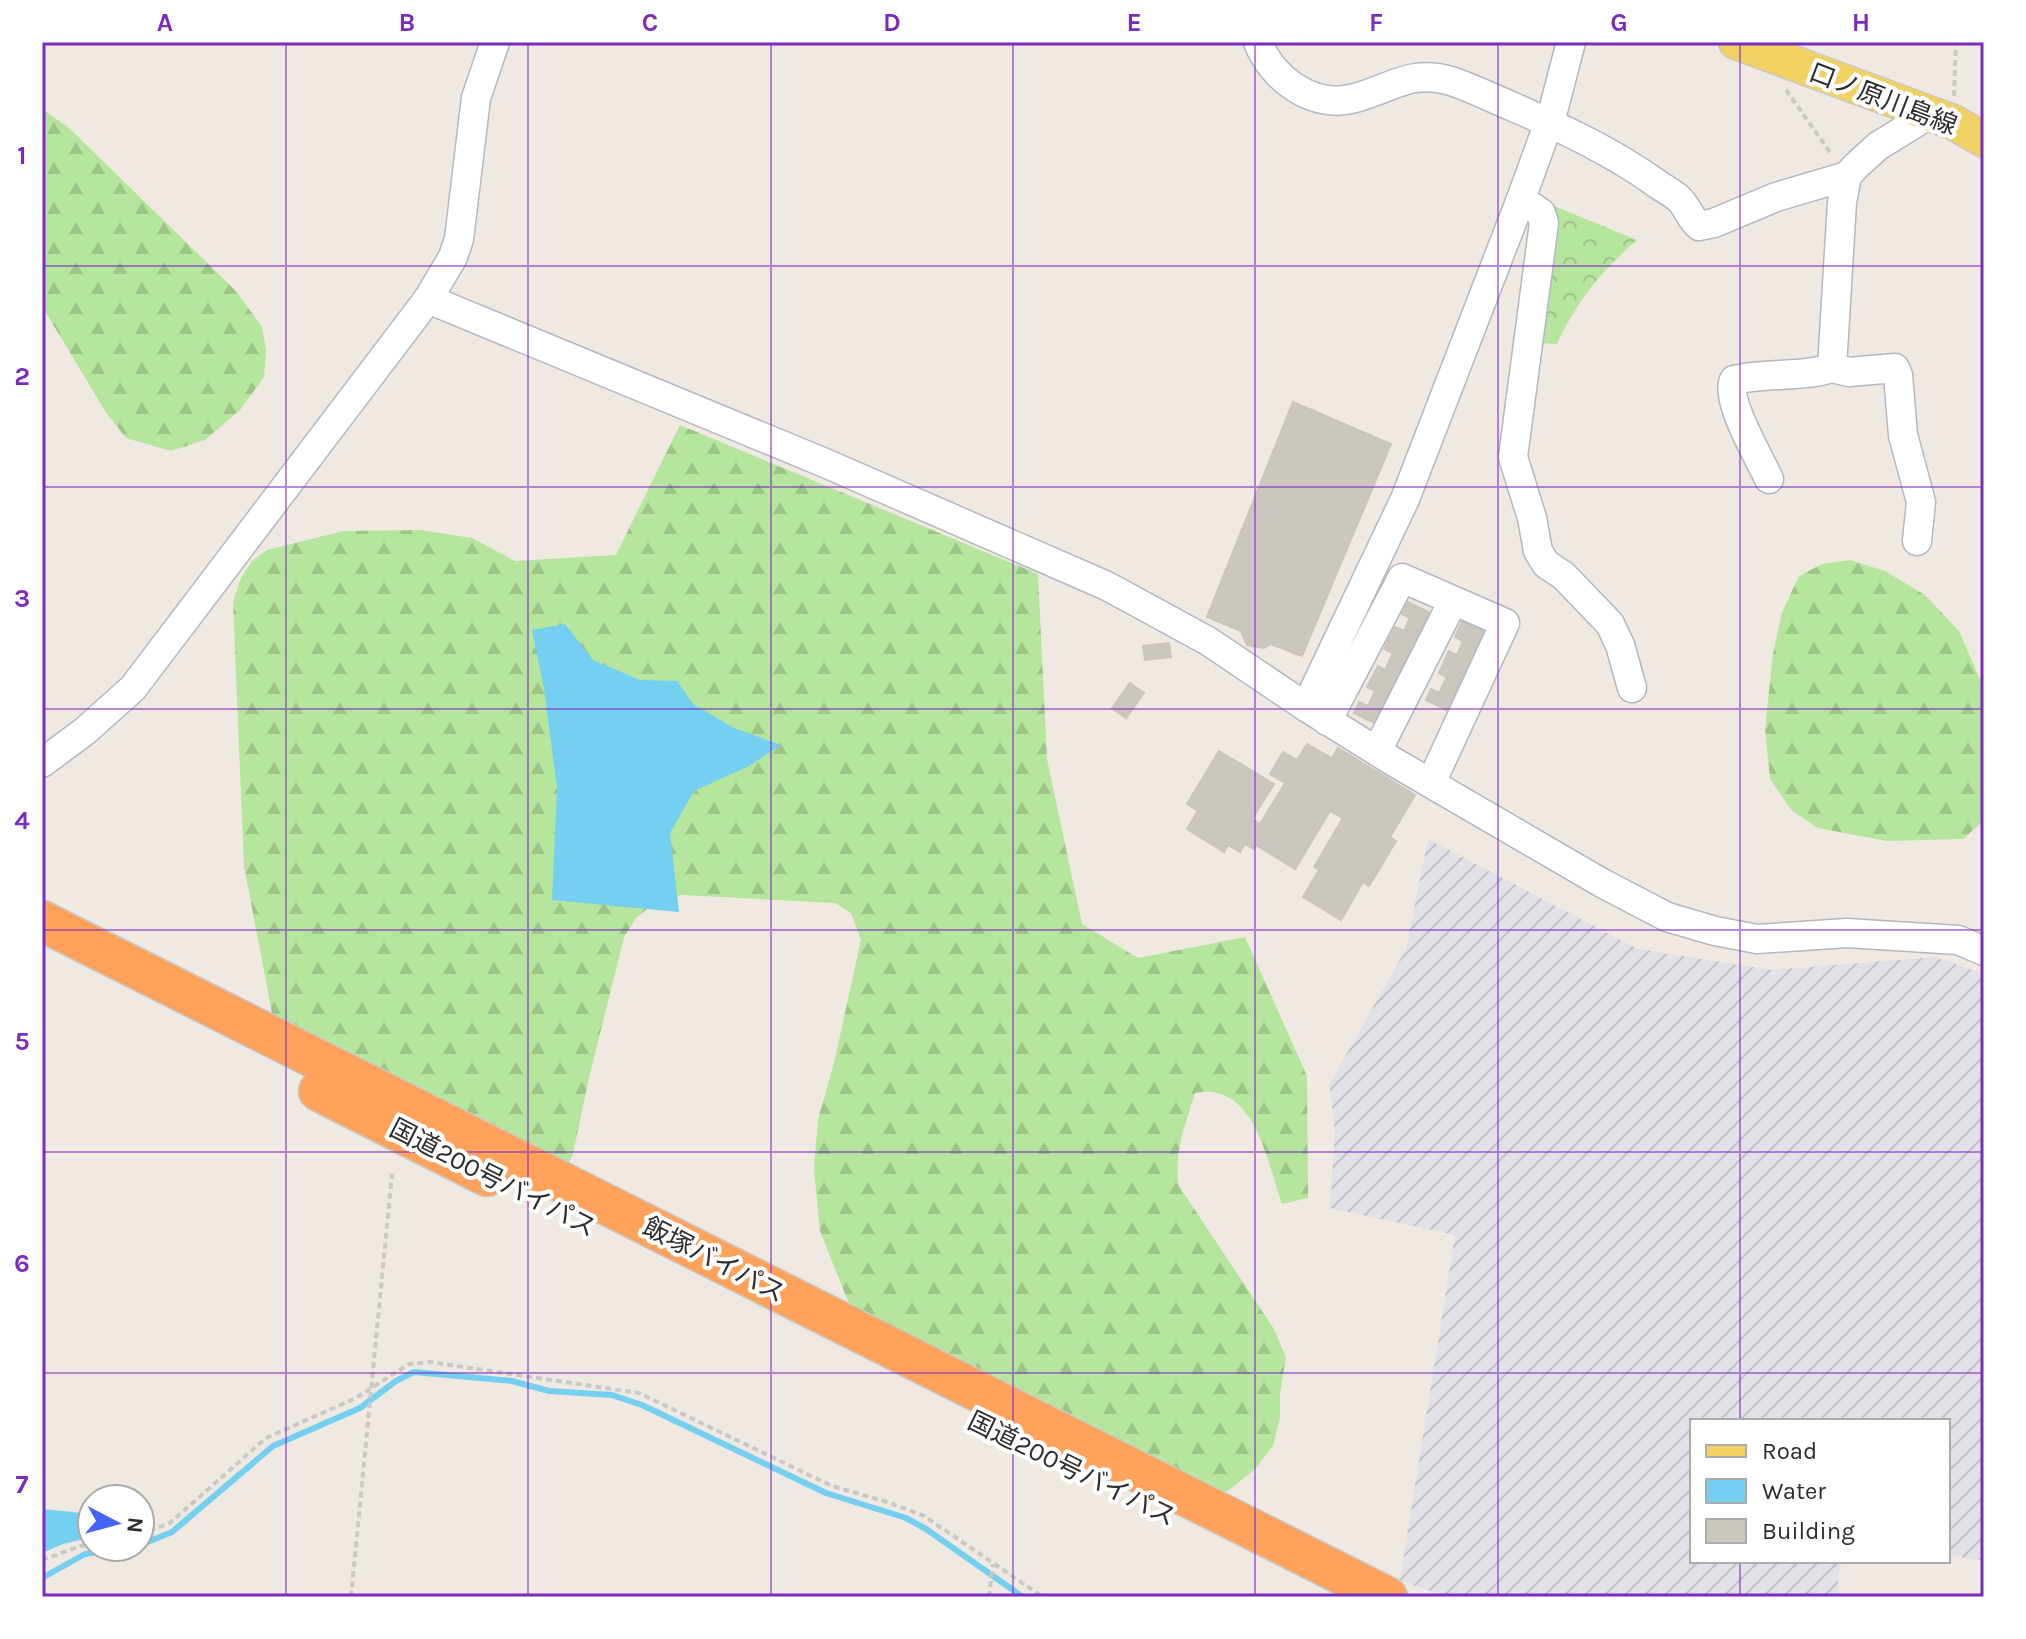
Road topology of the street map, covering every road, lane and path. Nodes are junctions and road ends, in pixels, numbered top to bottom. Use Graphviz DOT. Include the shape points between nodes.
graph roads {
  1 [pos="495,42"];
  2 [pos="1258,42"];
  3 [pos="1571,42"];
  4 [pos="1956,42"];
  5 [pos="1750,48"];
  6 [pos="1941,118"];
  7 [pos="1549,123"];
  8 [pos="1984,140"];
  9 [pos="1847,176"];
  10 [pos="1521,199"];
  11 [pos="428,299"];
  12 [pos="1832,368"];
  13 [pos="1769,479"];
  14 [pos="1917,541"];
  15 [pos="1453,601"];
  16 [pos="1632,688"];
  17 [pos="1316,714"];
  18 [pos="1377,751"];
  19 [pos="42,763"];
  20 [pos="1431,783"];
  21 [pos="42,921"];
  22 [pos="42,949"];
  23 [pos="1984,951"];
  24 [pos="392,1174"];
  25 [pos="372,1388"];
  26 [pos="156,1528"];
  27 [pos="76,1548"];
  28 [pos="42,1560"];
  29 [pos="993,1562"];
  30 [pos="351,1597"];
  31 [pos="989,1597"];
  32 [pos="1043,1597"];
  33 [pos="1332,1597"];
  34 [pos="1387,1597"];
  1 -- 11 [label="street" via="476,98 459,239"];
  2 -- 7 [label="street" via="1278,75 1313,97 1354,99 1398,80 1427,77 1453,81"];
  3 -- 7 [label="street"];
  4 -- 6 [label="path"];
  5 -- 6 [label="main road, 口ノ原川島線"];
  5 -- 9 [label="path"];
  6 -- 8 [label="main road, 口ノ原川島線"];
  6 -- 9 [label="street" via="1878,146"];
  7 -- 9 [label="street" via="1631,165 1681,201 1699,226"];
  7 -- 10 [label="street"];
  9 -- 12 [label="street"];
  10 -- 16 [label="street" via="1541,213 1544,223 1513,457 1538,551 1610,624"];
  10 -- 17 [label="street"];
  11 -- 17 [label="street" via="1107,586 1208,641"];
  11 -- 19 [label="street" via="133,688"];
  12 -- 13 [label="street" via="1810,375 1749,376 1734,380 1730,387"];
  12 -- 14 [label="street" via="1895,368 1903,435 1921,502"];
  15 -- 17 [label="street" via="1402,578"];
  15 -- 18 [label="street"];
  15 -- 20 [label="street" via="1505,623"];
  17 -- 18 [label="street"];
  18 -- 20 [label="street"];
  20 -- 23 [label="street" via="1667,917 1757,939 1847,933 1958,940"];
  21 -- 34 [label="highway, 飯塚バイパス"];
  22 -- 33 [label="highway, 国道200号バイパス"];
  24 -- 25 [label="path"];
  25 -- 26 [label="path" via="266,1438 170,1523"];
  25 -- 29 [label="path" via="409,1364 430,1362 639,1393 832,1486 924,1516"];
  25 -- 30 [label="path"];
  27 -- 28 [label="path"];
  29 -- 31 [label="path"];
  29 -- 32 [label="path"];
}
